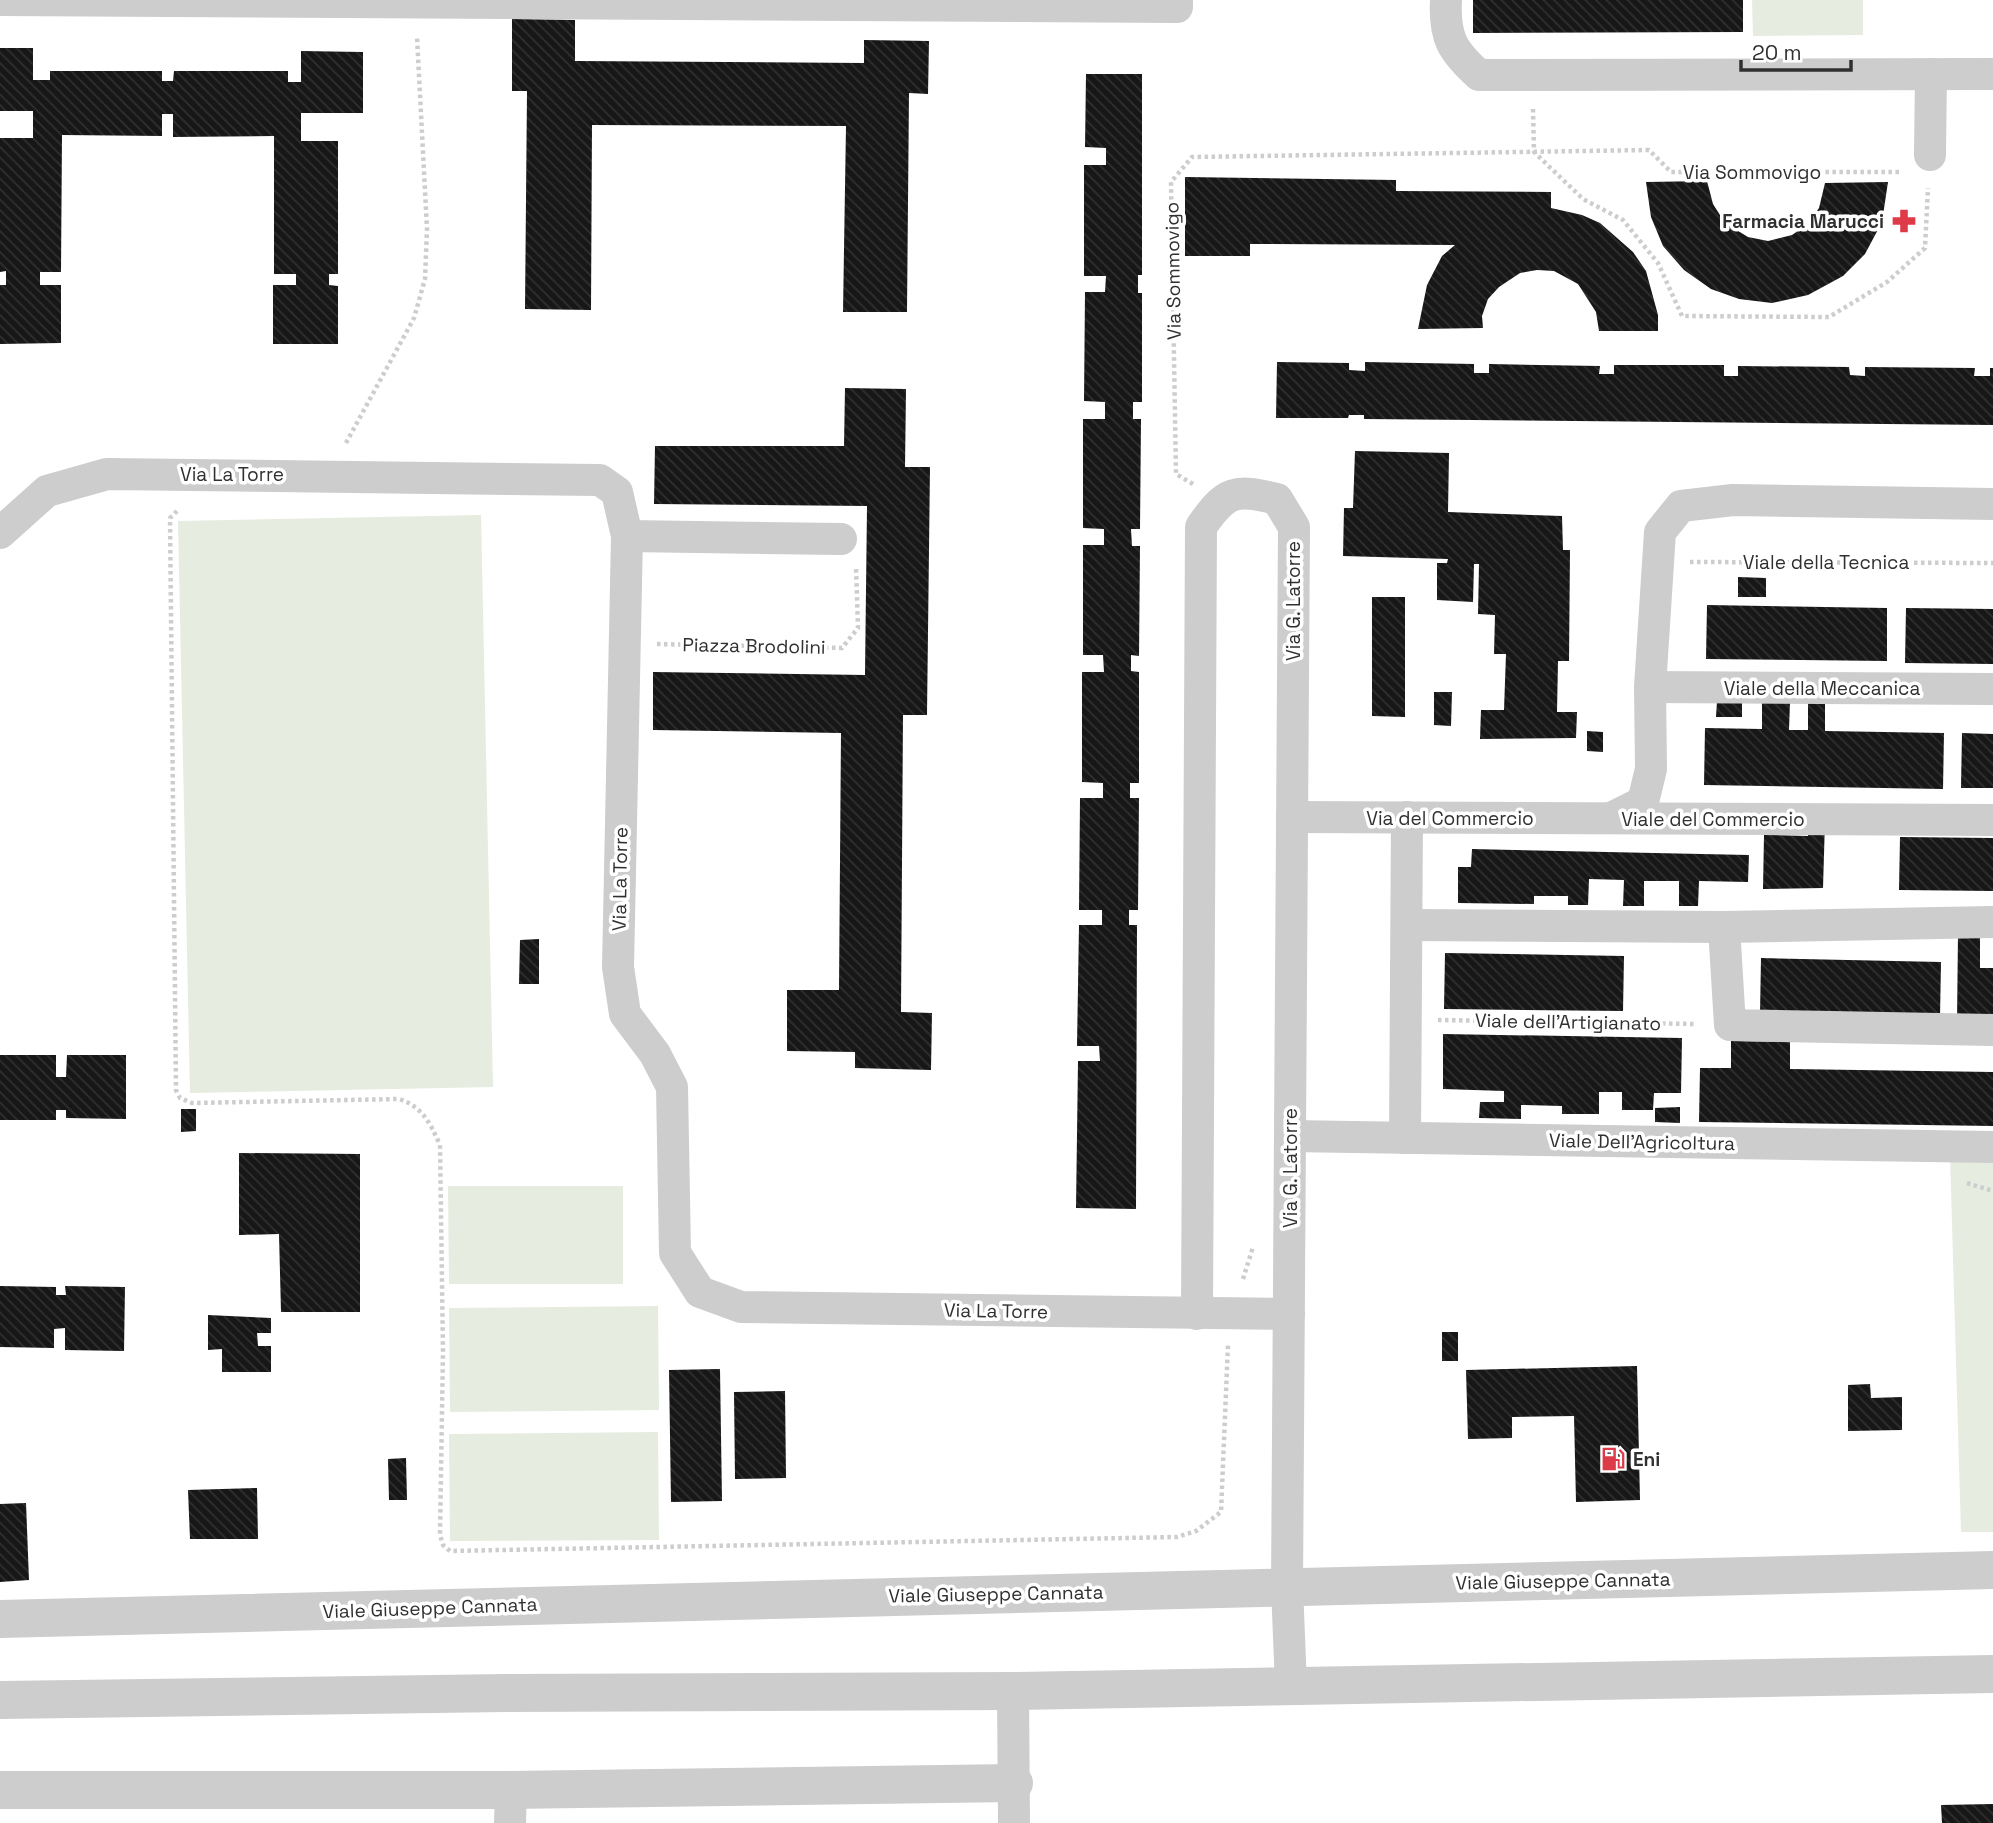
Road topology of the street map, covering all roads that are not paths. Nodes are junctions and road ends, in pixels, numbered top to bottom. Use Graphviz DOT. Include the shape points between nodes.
graph roads {
  1 [pos="0,0"];
  2 [pos="1177,0"];
  3 [pos="1446,0"];
  4 [pos="1931,74"];
  5 [pos="1993,74"];
  6 [pos="1930,155"];
  7 [pos="1993,504"];
  8 [pos="0,533"];
  9 [pos="627,536"];
  10 [pos="841,538"];
  11 [pos="1650,687"];
  12 [pos="1993,689"];
  13 [pos="1292,817"];
  14 [pos="1407,817"];
  15 [pos="1609,819"];
  16 [pos="1993,820"];
  17 [pos="1993,922"];
  18 [pos="1406,925"];
  19 [pos="1724,927"];
  20 [pos="1993,1030"];
  21 [pos="1290,1136"];
  22 [pos="1405,1138"];
  23 [pos="1993,1147"];
  24 [pos="1197,1314"];
  25 [pos="1289,1314"];
  26 [pos="1993,1570"];
  27 [pos="1287,1587"];
  28 [pos="0,1619"];
  29 [pos="1993,1674"];
  30 [pos="1291,1686"];
  31 [pos="1013,1691"];
  32 [pos="0,1700"];
  33 [pos="1014,1783"];
  34 [pos="0,1790"];
  35 [pos="511,1807"];
  36 [pos="1014,1823"];
  1 -- 2 [label="street" via="1177,7"];
  3 -- 4 [label="street" via="1445,20 1456,55 1479,75"];
  4 -- 5 [label="street"];
  4 -- 6 [label="street"];
  7 -- 11 [label="street, Viale del Commercio" via="1733,500 1681,506 1660,532"];
  8 -- 9 [label="street, Via La Torre" via="47,491 107,474 332,474 600,480 617,492"];
  9 -- 10 [label="street"];
  9 -- 24 [label="street, Via La Torre" via="618,967 625,1014 655,1054 672,1087 675,1253 699,1292 741,1307"];
  11 -- 12 [label="street, Viale della Meccanica"];
  11 -- 15 [label="street, Viale del Commercio" via="1651,769 1643,802"];
  13 -- 14 [label="street, Via del Commercio"];
  13 -- 21 [label="street, Via G. Latorre"];
  13 -- 24 [label="street, Via G. Latorre" via="1294,527 1277,499 1247,492 1219,500 1202,527"];
  14 -- 15 [label="street, Via del Commercio"];
  14 -- 18 [label="street"];
  15 -- 16 [label="street, Viale del Commercio"];
  17 -- 19 [label="street"];
  18 -- 19 [label="street"];
  18 -- 22 [label="street"];
  19 -- 20 [label="street" via="1730,1025"];
  21 -- 22 [label="street, Viale Dell'Agricoltura"];
  21 -- 25 [label="street, Via G. Latorre"];
  22 -- 23 [label="street, Viale Dell'Agricoltura"];
  24 -- 25 [label="street, Via La Torre"];
  25 -- 27 [label="street, Via G. Latorre"];
  26 -- 27 [label="street, Viale Giuseppe Cannata"];
  27 -- 28 [label="street, Viale Giuseppe Cannata"];
  27 -- 30 [label="street, Via G. Latorre"];
  29 -- 30 [label="street"];
  30 -- 31 [label="street"];
  31 -- 32 [label="street"];
  31 -- 33 [label="street"];
  33 -- 35 [label="street"];
  33 -- 36 [label="street"];
  34 -- 35 [label="street"];
}
